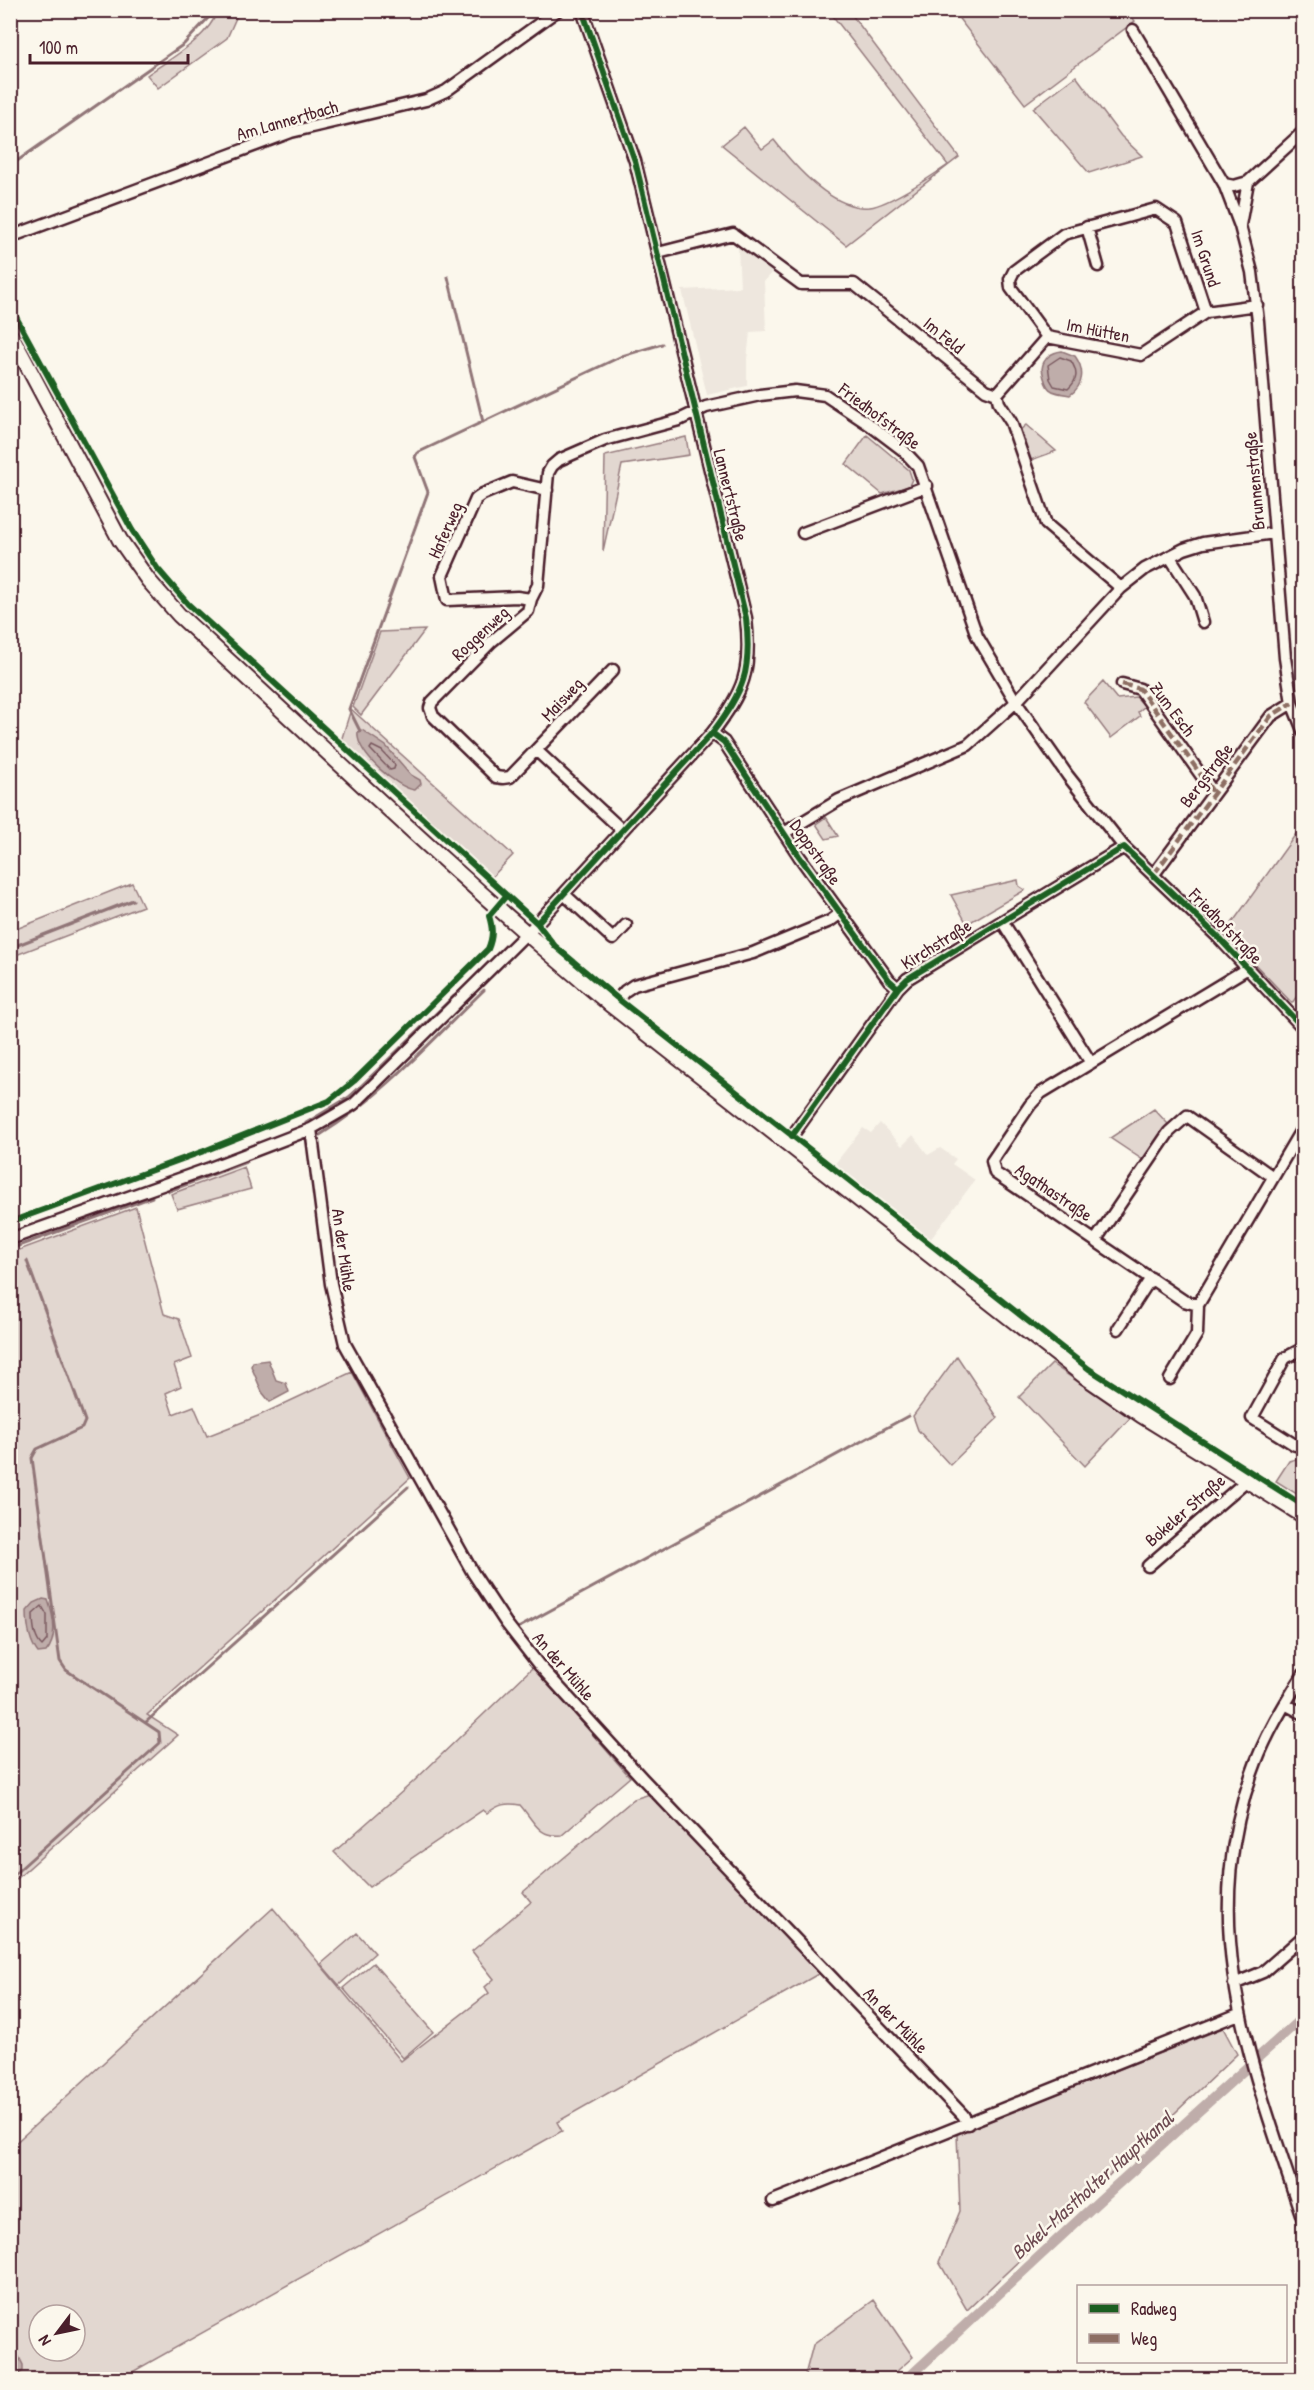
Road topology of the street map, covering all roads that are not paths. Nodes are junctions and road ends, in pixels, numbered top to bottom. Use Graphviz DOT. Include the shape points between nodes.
graph roads {
  1 [pos="558,10"];
  2 [pos="582,10"];
  3 [pos="1133,30"];
  4 [pos="1304,130"];
  5 [pos="1248,182"];
  6 [pos="1224,184"];
  7 [pos="1240,226"];
  8 [pos="1087,227"];
  9 [pos="10,237"];
  10 [pos="658,253"];
  11 [pos="1098,266"];
  12 [pos="1257,305"];
  13 [pos="1206,312"];
  14 [pos="10,333"];
  15 [pos="1047,337"];
  16 [pos="997,394"];
  17 [pos="695,413"];
  18 [pos="927,486"];
  19 [pos="547,490"];
  20 [pos="1274,533"];
  21 [pos="803,534"];
  22 [pos="1170,557"];
  23 [pos="1120,588"];
  24 [pos="531,599"];
  25 [pos="1203,622"];
  26 [pos="613,670"];
  27 [pos="1122,684"];
  28 [pos="1016,702"];
  29 [pos="1292,703"];
  30 [pos="712,733"];
  31 [pos="1304,733"];
  32 [pos="536,750"];
  33 [pos="1214,792"];
  34 [pos="622,830"];
  35 [pos="784,833"];
  36 [pos="1124,847"];
  37 [pos="1154,874"];
  38 [pos="564,894"];
  39 [pos="841,914"];
  40 [pos="1002,921"];
  41 [pos="626,925"];
  42 [pos="527,933"];
  43 [pos="1248,968"];
  44 [pos="898,988"];
  45 [pos="612,1006"];
  46 [pos="1304,1029"];
  47 [pos="1091,1063"];
  48 [pos="1304,1125"];
  49 [pos="311,1129"];
  50 [pos="787,1143"];
  51 [pos="1273,1177"];
  52 [pos="10,1239"];
  53 [pos="1095,1240"];
  54 [pos="1151,1278"];
  55 [pos="1198,1305"];
  56 [pos="1118,1329"];
  57 [pos="1304,1348"];
  58 [pos="1170,1379"];
  59 [pos="1295,1445"];
  60 [pos="1246,1481"];
  61 [pos="1304,1516"];
  62 [pos="1148,1566"];
  63 [pos="1304,1674"];
  64 [pos="1285,1704"];
  65 [pos="1304,1714"];
  66 [pos="1304,1936"];
  67 [pos="1234,1984"];
  68 [pos="1239,2014"];
  69 [pos="968,2124"];
  70 [pos="773,2200"];
  71 [pos="1304,2223"];
  1 -- 9 [label="street, Am Lannertbach" via="446,90 426,100 291,132"];
  2 -- 10 [label="street, Lannertstraße" via="636,161"];
  3 -- 6 [label="street, Brunnenstraße"];
  4 -- 5 [label="street"];
  5 -- 6 [label="street"];
  5 -- 7 [label="street, Brunnenstraße"];
  6 -- 7 [label="street, Brunnenstraße"];
  7 -- 12 [label="street, Brunnenstraße"];
  8 -- 11 [label="street"];
  8 -- 13 [label="street, Im Grund" via="1156,209 1177,223"];
  8 -- 15 [label="street, Im Grund" via="1064,234 1010,279 1011,288"];
  10 -- 16 [label="street, Im Feld" via="733,234 801,284 854,284 986,390"];
  10 -- 17 [label="street, Lannertstraße"];
  12 -- 13 [label="street, Im Grund"];
  12 -- 20 [label="street, Brunnenstraße"];
  13 -- 15 [label="street, Im Hütten" via="1141,355"];
  14 -- 42 [label="main road, Bokeler Straße" via="120,540 148,580 179,615"];
  15 -- 16 [label="street, Im Hütten"];
  16 -- 23 [label="street" via="1011,422 1046,524"];
  17 -- 18 [label="street, Friedhofstraße" via="759,395 795,391 825,395 903,450 918,466"];
  17 -- 19 [label="street, Roggenweg" via="605,440 559,460 548,473"];
  17 -- 30 [label="street, Lannertstraße" via="746,618 749,645 741,690"];
  18 -- 21 [label="street"];
  18 -- 28 [label="street, Friedhofstraße" via="977,636"];
  19 -- 24 [label="street, Roggenweg" via="538,585"];
  19 -- 24 [label="street, Haferweg" via="512,482 476,499 442,576 447,600"];
  20 -- 22 [label="street, Doppstraße" via="1203,543"];
  20 -- 29 [label="street, Brunnenstraße"];
  22 -- 23 [label="street, Doppstraße"];
  22 -- 25 [label="street" via="1195,596"];
  23 -- 28 [label="street, Doppstraße"];
  24 -- 32 [label="street, Roggenweg" via="528,611 491,642 430,708 496,777 510,777"];
  26 -- 32 [label="street, Maisweg"];
  27 -- 33 [label="street, Zum Esch" via="1140,689"];
  28 -- 35 [label="street, Doppstraße" via="968,745 839,800"];
  28 -- 36 [label="street, Friedhofstraße"];
  29 -- 31 [label="street, Brunnenstraße"];
  29 -- 33 [label="street, Bergstraße" via="1271,716"];
  30 -- 34 [label="street, Lannertstraße"];
  30 -- 35 [label="street, Doppstraße" via="724,742"];
  32 -- 34 [label="street"];
  33 -- 37 [label="street, Bergstraße"];
  34 -- 38 [label="street, Lannertstraße"];
  35 -- 39 [label="street, Doppstraße"];
  36 -- 37 [label="street, Friedhofstraße"];
  36 -- 40 [label="street, Kirchstraße"];
  37 -- 43 [label="street, Friedhofstraße"];
  38 -- 41 [label="street" via="613,939"];
  38 -- 42 [label="street, Lannertstraße"];
  39 -- 44 [label="street, Doppstraße"];
  39 -- 45 [label="street" via="753,953 634,985"];
  40 -- 44 [label="street, Kirchstraße" via="906,979"];
  40 -- 47 [label="street"];
  42 -- 45 [label="main road, Bokeler Straße"];
  42 -- 49 [label="street, Lannertstraße" via="354,1104"];
  43 -- 46 [label="street, Friedhofstraße"];
  43 -- 47 [label="street, Agathastraße"];
  44 -- 50 [label="street, Kirchstraße"];
  45 -- 50 [label="main road, Bokeler Straße"];
  47 -- 53 [label="street, Agathastraße" via="1041,1093 992,1161 995,1173"];
  48 -- 51 [label="street"];
  49 -- 52 [label="street, Lannertstraße"];
  49 -- 69 [label="street, An der Mühle" via="331,1284 345,1344 473,1574 538,1664"];
  50 -- 60 [label="main road, Bokeler Straße" via="1084,1376"];
  51 -- 53 [label="street, Agathastraße" via="1187,1116 1169,1132"];
  51 -- 55 [label="street"];
  53 -- 54 [label="street"];
  54 -- 55 [label="street" via="1184,1301"];
  54 -- 56 [label="street"];
  55 -- 58 [label="street" via="1197,1334"];
  57 -- 59 [label="street" via="1285,1358 1252,1418"];
  60 -- 61 [label="main road, Bokeler Straße"];
  60 -- 62 [label="street, Bokeler Straße"];
  63 -- 64 [label="street"];
  64 -- 65 [label="street"];
  64 -- 67 [label="street" via="1256,1762 1236,1829 1228,1901"];
  66 -- 67 [label="street" via="1263,1972"];
  67 -- 68 [label="street"];
  68 -- 69 [label="street"];
  68 -- 71 [label="street" via="1256,2080"];
  69 -- 70 [label="street"];
}
